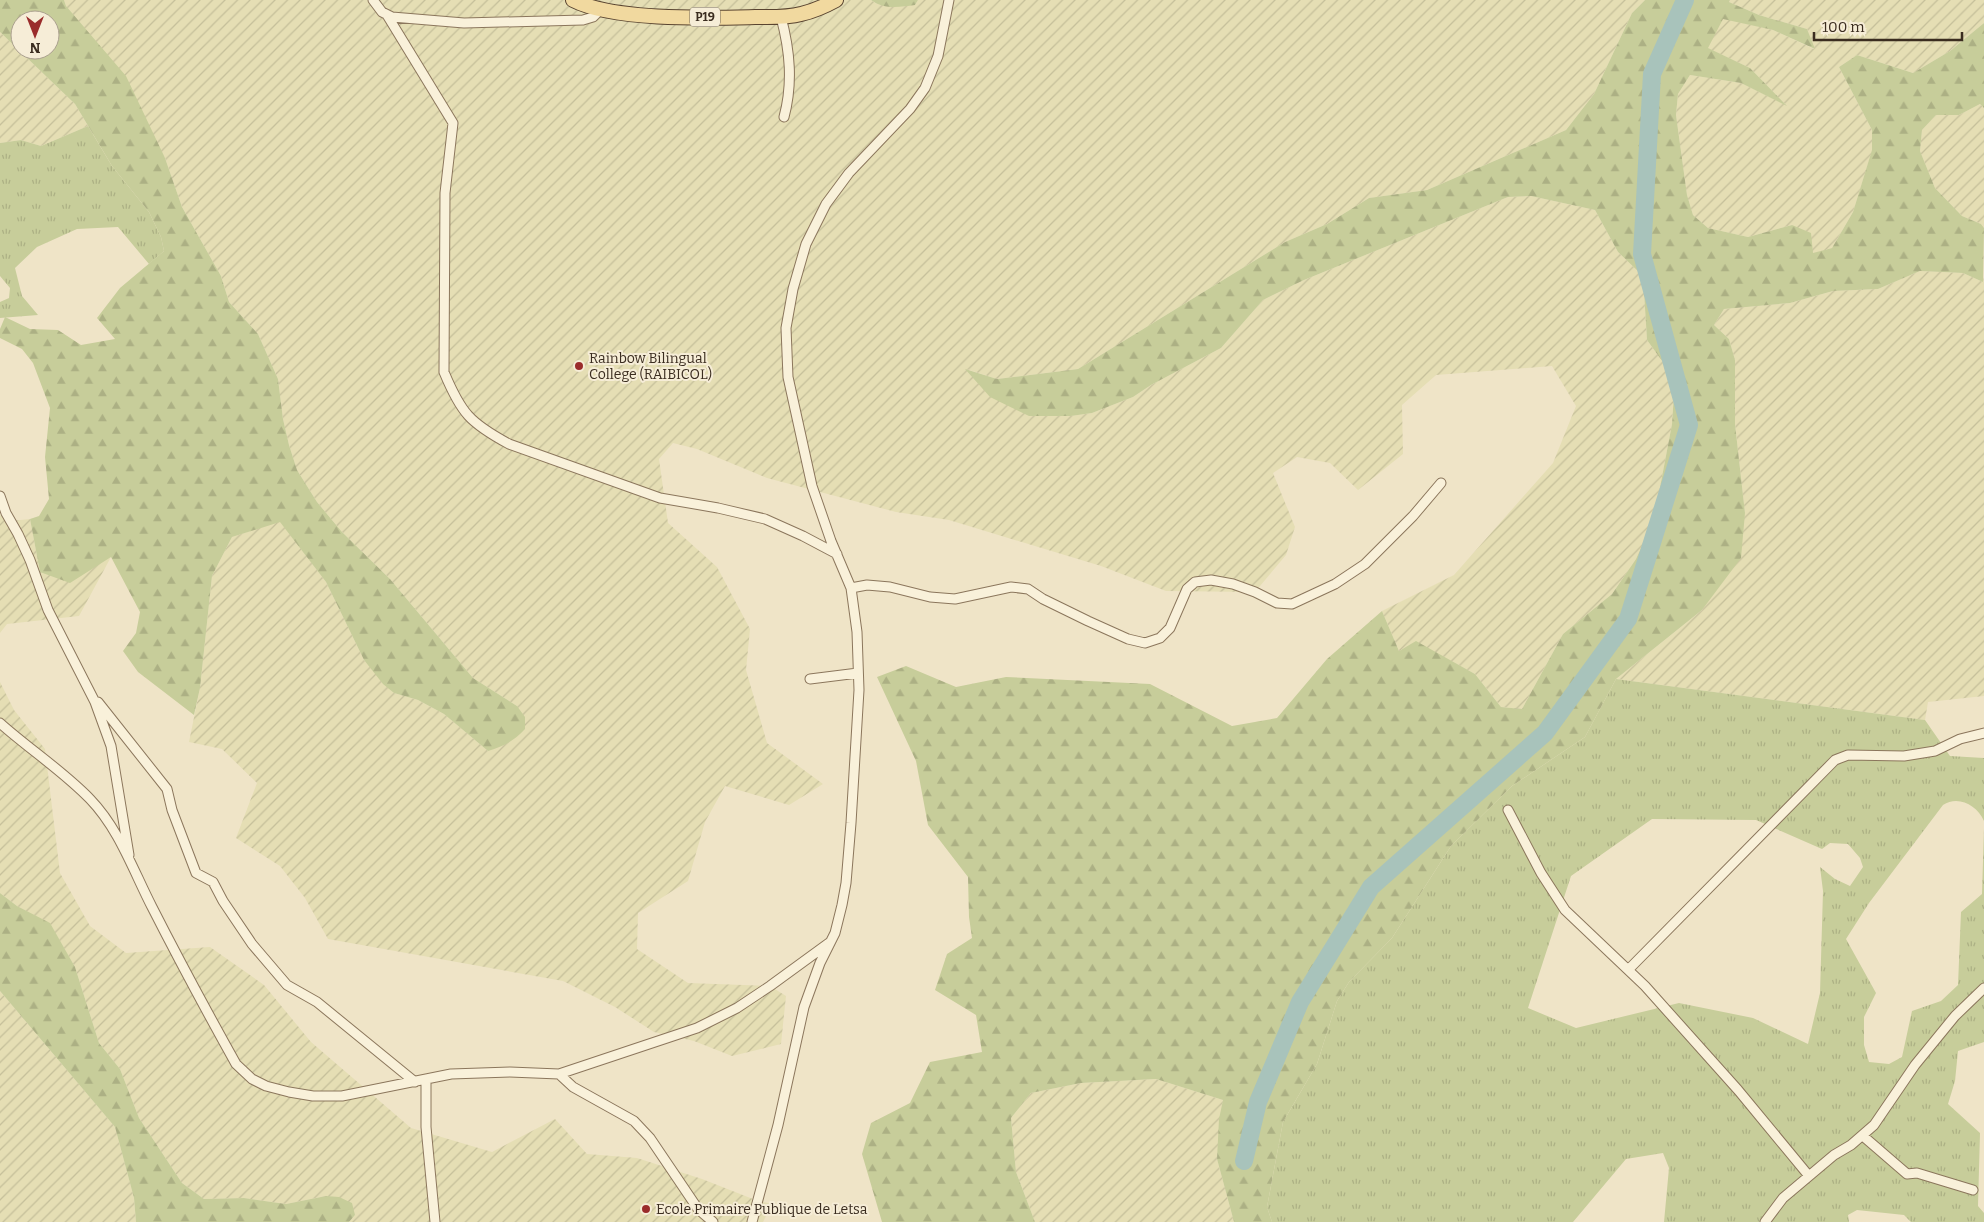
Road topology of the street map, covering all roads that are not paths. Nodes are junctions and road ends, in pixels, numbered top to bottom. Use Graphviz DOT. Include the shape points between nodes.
graph roads {
  1 [pos="374,0"];
  2 [pos="573,0"];
  3 [pos="836,0"];
  4 [pos="949,0"];
  5 [pos="601,9"];
  6 [pos="387,15"];
  7 [pos="781,17"];
  8 [pos="784,118"];
  9 [pos="1441,484"];
  10 [pos="0,496"];
  11 [pos="838,554"];
  12 [pos="851,588"];
  13 [pos="858,673"];
  14 [pos="810,679"];
  15 [pos="96,702"];
  16 [pos="0,723"];
  17 [pos="1984,733"];
  18 [pos="1508,810"];
  19 [pos="130,862"];
  20 [pos="831,942"];
  21 [pos="1629,969"];
  22 [pos="1984,988"];
  23 [pos="559,1074"];
  24 [pos="426,1080"];
  25 [pos="415,1082"];
  26 [pos="1863,1136"];
  27 [pos="1810,1176"];
  28 [pos="1973,1190"];
  29 [pos="435,1222"];
  30 [pos="713,1222"];
  31 [pos="752,1222"];
  32 [pos="1765,1222"];
  1 -- 6 [label="street"];
  2 -- 5 [label="main road, P19"];
  3 -- 7 [label="main road, P19" via="814,11"];
  4 -- 11 [label="street" via="938,56 926,88 826,204 806,244 793,289 786,328 788,377 812,486"];
  5 -- 6 [label="street" via="587,20 522,23 464,23 398,19"];
  5 -- 7 [label="main road, P19" via="655,16"];
  6 -- 11 [label="street" via="453,123 444,193 444,372 454,397 467,416 509,444 660,498 766,519"];
  7 -- 8 [label="street" via="791,76"];
  9 -- 12 [label="street" via="1365,564 1335,584 1292,604 1277,603 1233,584 1211,580 1195,582 1187,589 1170,628 1160,638 1145,643 1088,621 1028,589 1011,587 954,599 890,587 866,585"];
  10 -- 15 [label="street" via="30,560 48,610"];
  11 -- 12 [label="street"];
  12 -- 13 [label="street"];
  13 -- 14 [label="street"];
  13 -- 20 [label="street" via="846,883"];
  15 -- 19 [label="street" via="111,746"];
  15 -- 25 [label="street" via="167,789 196,873 213,882 252,944 287,985 316,1002"];
  16 -- 19 [label="street" via="90,799 108,821"];
  17 -- 21 [label="street" via="1960,739 1936,751 1904,756 1848,755 1835,760"];
  18 -- 21 [label="street" via="1541,873 1565,910"];
  19 -- 25 [label="street" via="216,1029 236,1064 252,1079 266,1086 313,1096 342,1096"];
  20 -- 23 [label="street" via="737,1008 689,1030"];
  20 -- 31 [label="street" via="804,1008"];
  21 -- 27 [label="street"];
  22 -- 26 [label="street" via="1955,1016"];
  23 -- 24 [label="street" via="482,1072"];
  23 -- 30 [label="street" via="574,1087 634,1121 650,1138 698,1209"];
  24 -- 25 [label="street"];
  24 -- 29 [label="street" via="426,1127"];
  26 -- 27 [label="street"];
  26 -- 28 [label="street" via="1907,1174 1917,1173"];
  27 -- 32 [label="street" via="1783,1198"];
}
